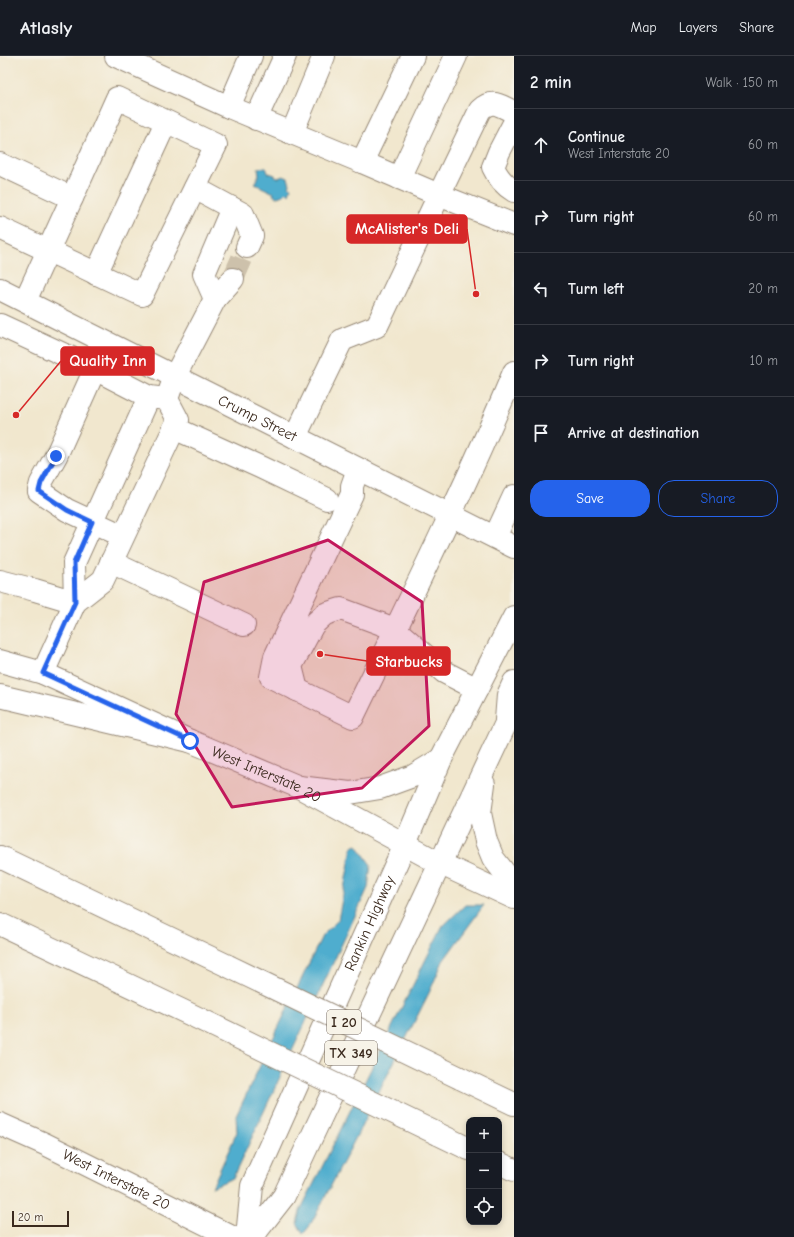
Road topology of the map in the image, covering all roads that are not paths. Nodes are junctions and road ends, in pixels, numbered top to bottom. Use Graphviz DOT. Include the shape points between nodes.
graph roads {
  1 [pos="116,56"];
  2 [pos="251,56"];
  3 [pos="285,56"];
  4 [pos="324,56"];
  5 [pos="456,56"];
  6 [pos="409,57"];
  7 [pos="230,107"];
  8 [pos="514,112"];
  9 [pos="256,119"];
  10 [pos="166,122"];
  11 [pos="514,123"];
  12 [pos="292,133"];
  13 [pos="362,162"];
  14 [pos="0,164"];
  15 [pos="399,178"];
  16 [pos="195,188"];
  17 [pos="514,191"];
  18 [pos="439,195"];
  19 [pos="72,198"];
  20 [pos="232,208"];
  21 [pos="514,225"];
  22 [pos="0,228"];
  23 [pos="247,248"];
  24 [pos="48,251"];
  25 [pos="96,274"];
  26 [pos="233,279"];
  27 [pos="0,289"];
  28 [pos="215,299"];
  29 [pos="25,302"];
  30 [pos="0,325"];
  31 [pos="95,369"];
  32 [pos="514,372"];
  33 [pos="174,376"];
  34 [pos="158,398"];
  35 [pos="506,414"];
  36 [pos="174,428"];
  37 [pos="295,437"];
  38 [pos="358,469"];
  39 [pos="514,496"];
  40 [pos="326,499"];
  41 [pos="450,515"];
  42 [pos="92,522"];
  43 [pos="123,536"];
  44 [pos="505,542"];
  45 [pos="111,562"];
  46 [pos="0,581"];
  47 [pos="75,602"];
  48 [pos="514,617"];
  49 [pos="244,625"];
  50 [pos="395,629"];
  51 [pos="0,661"];
  52 [pos="43,673"];
  53 [pos="514,682"];
  54 [pos="477,689"];
  55 [pos="298,690"];
  56 [pos="0,696"];
  57 [pos="510,714"];
  58 [pos="190,741"];
  59 [pos="441,759"];
  60 [pos="487,764"];
  61 [pos="299,787"];
  62 [pos="405,844"];
  63 [pos="0,857"];
  64 [pos="439,863"];
  65 [pos="514,885"];
  66 [pos="514,898"];
  67 [pos="0,924"];
  68 [pos="514,1104"];
  69 [pos="0,1124"];
  70 [pos="466,1148"];
  71 [pos="502,1164"];
  72 [pos="514,1170"];
  73 [pos="232,1237"];
  74 [pos="247,1237"];
  75 [pos="252,1237"];
  1 -- 7 [label="main road"];
  2 -- 7 [label="main road"];
  3 -- 9 [label="main road"];
  4 -- 12 [label="main road"];
  5 -- 15 [label="main road"];
  6 -- 13 [label="main road"];
  7 -- 9 [label="main road"];
  8 -- 18 [label="main road" via="494,103 487,104 480,110"];
  9 -- 12 [label="main road"];
  10 -- 16 [label="main road" via="216,145"];
  10 -- 19 [label="main road" via="117,98"];
  10 -- 25 [label="main road"];
  11 -- 17 [label="main road" via="493,167 497,176"];
  12 -- 13 [label="main road"];
  13 -- 15 [label="main road"];
  14 -- 19 [label="main road"];
  15 -- 18 [label="main road"];
  16 -- 20 [label="main road"];
  16 -- 25 [label="main road" via="142,296"];
  18 -- 21 [label="main road"];
  18 -- 37 [label="main road" via="377,326 342,340"];
  19 -- 24 [label="main road"];
  20 -- 23 [label="main road" via="243,214 252,236"];
  20 -- 28 [label="main road" via="204,274"];
  22 -- 24 [label="main road"];
  24 -- 25 [label="main road"];
  24 -- 29 [label="main road"];
  26 -- 28 [label="main road"];
  27 -- 29 [label="main road, Crump Street"];
  28 -- 33 [label="main road"];
  29 -- 33 [label="main road, Crump Street"];
  30 -- 31 [label="main road"];
  31 -- 34 [label="main road"];
  31 -- 42 [label="main road" via="39,491 67,510"];
  32 -- 35 [label="main road"];
  33 -- 34 [label="main road"];
  33 -- 37 [label="main road, Crump Street"];
  34 -- 36 [label="main road" via="178,420"];
  34 -- 42 [label="main road"];
  35 -- 41 [label="main road"];
  36 -- 40 [label="main road"];
  36 -- 43 [label="main road"];
  37 -- 38 [label="main road, Crump Street"];
  38 -- 41 [label="main road, Crump Street"];
  38 -- 55 [label="main road" via="352,494 275,657 271,677"];
  39 -- 44 [label="main road"];
  41 -- 44 [label="main road, Crump Street"];
  41 -- 50 [label="main road"];
  42 -- 43 [label="main road"];
  42 -- 47 [label="main road" via="74,563"];
  43 -- 45 [label="main road"];
  45 -- 47 [label="main road" via="103,580"];
  45 -- 49 [label="main road"];
  46 -- 47 [label="main road"];
  47 -- 52 [label="main road"];
  48 -- 54 [label="main road, Rankin Highway"];
  50 -- 54 [label="main road" via="444,672"];
  50 -- 55 [label="main road" via="353,717"];
  50 -- 55 [label="main road" via="341,609 325,614 313,625 291,666"];
  51 -- 52 [label="main road, West Interstate 20"];
  52 -- 58 [label="main road, West Interstate 20"];
  53 -- 57 [label="main road" via="508,695"];
  54 -- 59 [label="main road, Rankin Highway"];
  56 -- 58 [label="main road"];
  57 -- 60 [label="main road"];
  58 -- 61 [label="main road, West Interstate 20"];
  59 -- 61 [label="main road" via="413,776 380,788 350,793"];
  59 -- 62 [label="main road, Rankin Highway"];
  60 -- 64 [label="main road"];
  60 -- 65 [label="main road" via="480,813 486,841 493,858"];
  61 -- 62 [label="main road, West Interstate 20"];
  62 -- 64 [label="main road, West Interstate 20"];
  62 -- 74 [label="main road, Rankin Highway" via="252,1186"];
  63 -- 68 [label="main road, I 20, bridge"];
  64 -- 66 [label="main road, West Interstate 20"];
  64 -- 75 [label="main road, TX 349" via="284,1196"];
  67 -- 70 [label="main road, bridge"];
  69 -- 73 [label="main road, West Interstate 20"];
  71 -- 72 [label="main road"];
}
